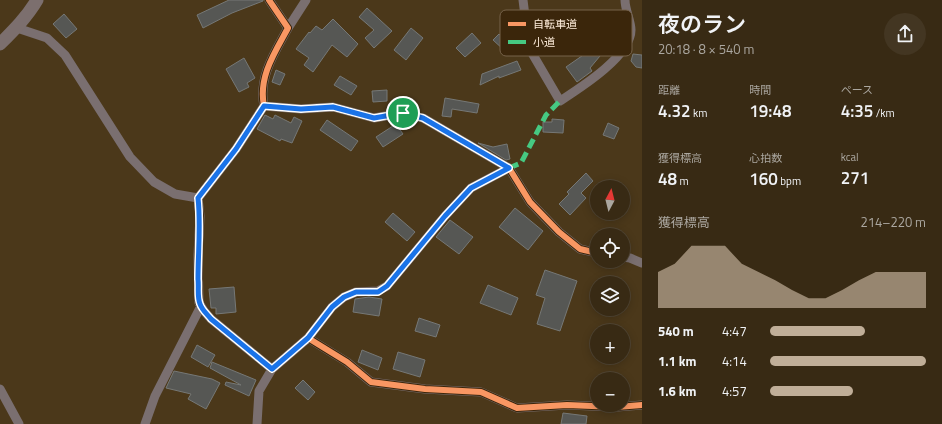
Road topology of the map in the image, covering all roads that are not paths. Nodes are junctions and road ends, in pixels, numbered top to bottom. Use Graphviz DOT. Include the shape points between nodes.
graph roads {
  1 [pos="36,0"];
  2 [pos="269,0"];
  3 [pos="306,0"];
  4 [pos="523,0"];
  5 [pos="625,0"];
  6 [pos="524,10"];
  7 [pos="627,10"];
  8 [pos="17,28"];
  9 [pos="288,28"];
  10 [pos="0,44"];
  11 [pos="533,56"];
  12 [pos="617,56"];
  13 [pos="264,106"];
  14 [pos="509,168"];
  15 [pos="198,198"];
  16 [pos="590,251"];
  17 [pos="630,258"];
  18 [pos="642,263"];
  19 [pos="201,306"];
  20 [pos="308,338"];
  21 [pos="272,369"];
  22 [pos="0,389"];
  23 [pos="642,405"];
  24 [pos="19,424"];
  25 [pos="145,424"];
  26 [pos="257,424"];
  1 -- 8 [label="street"];
  2 -- 9 [label="street"];
  3 -- 9 [label="street"];
  4 -- 6 [label="street"];
  5 -- 7 [label="street"];
  8 -- 10 [label="street"];
  8 -- 15 [label="street" via="47,38 65,55 130,157 154,182 175,194"];
  9 -- 13 [label="street" via="265,72 262,97"];
  11 -- 12 [label="street" via="560,101 598,75"];
  13 -- 14 [label="street" via="301,109 333,107 374,118 403,113 423,118"];
  13 -- 15 [label="street" via="236,149"];
  14 -- 16 [label="street" via="530,202 558,232 580,249"];
  14 -- 20 [label="street" via="471,188 387,286 378,292 356,292 344,297 332,307"];
  15 -- 19 [label="street"];
  17 -- 18 [label="street"];
  19 -- 21 [label="street" via="211,319"];
  19 -- 25 [label="street" via="161,383"];
  20 -- 21 [label="street"];
  20 -- 23 [label="street" via="347,362 371,382 425,389 481,392 517,408 567,404 617,407"];
  21 -- 26 [label="street" via="259,391"];
  22 -- 24 [label="street"];
}
